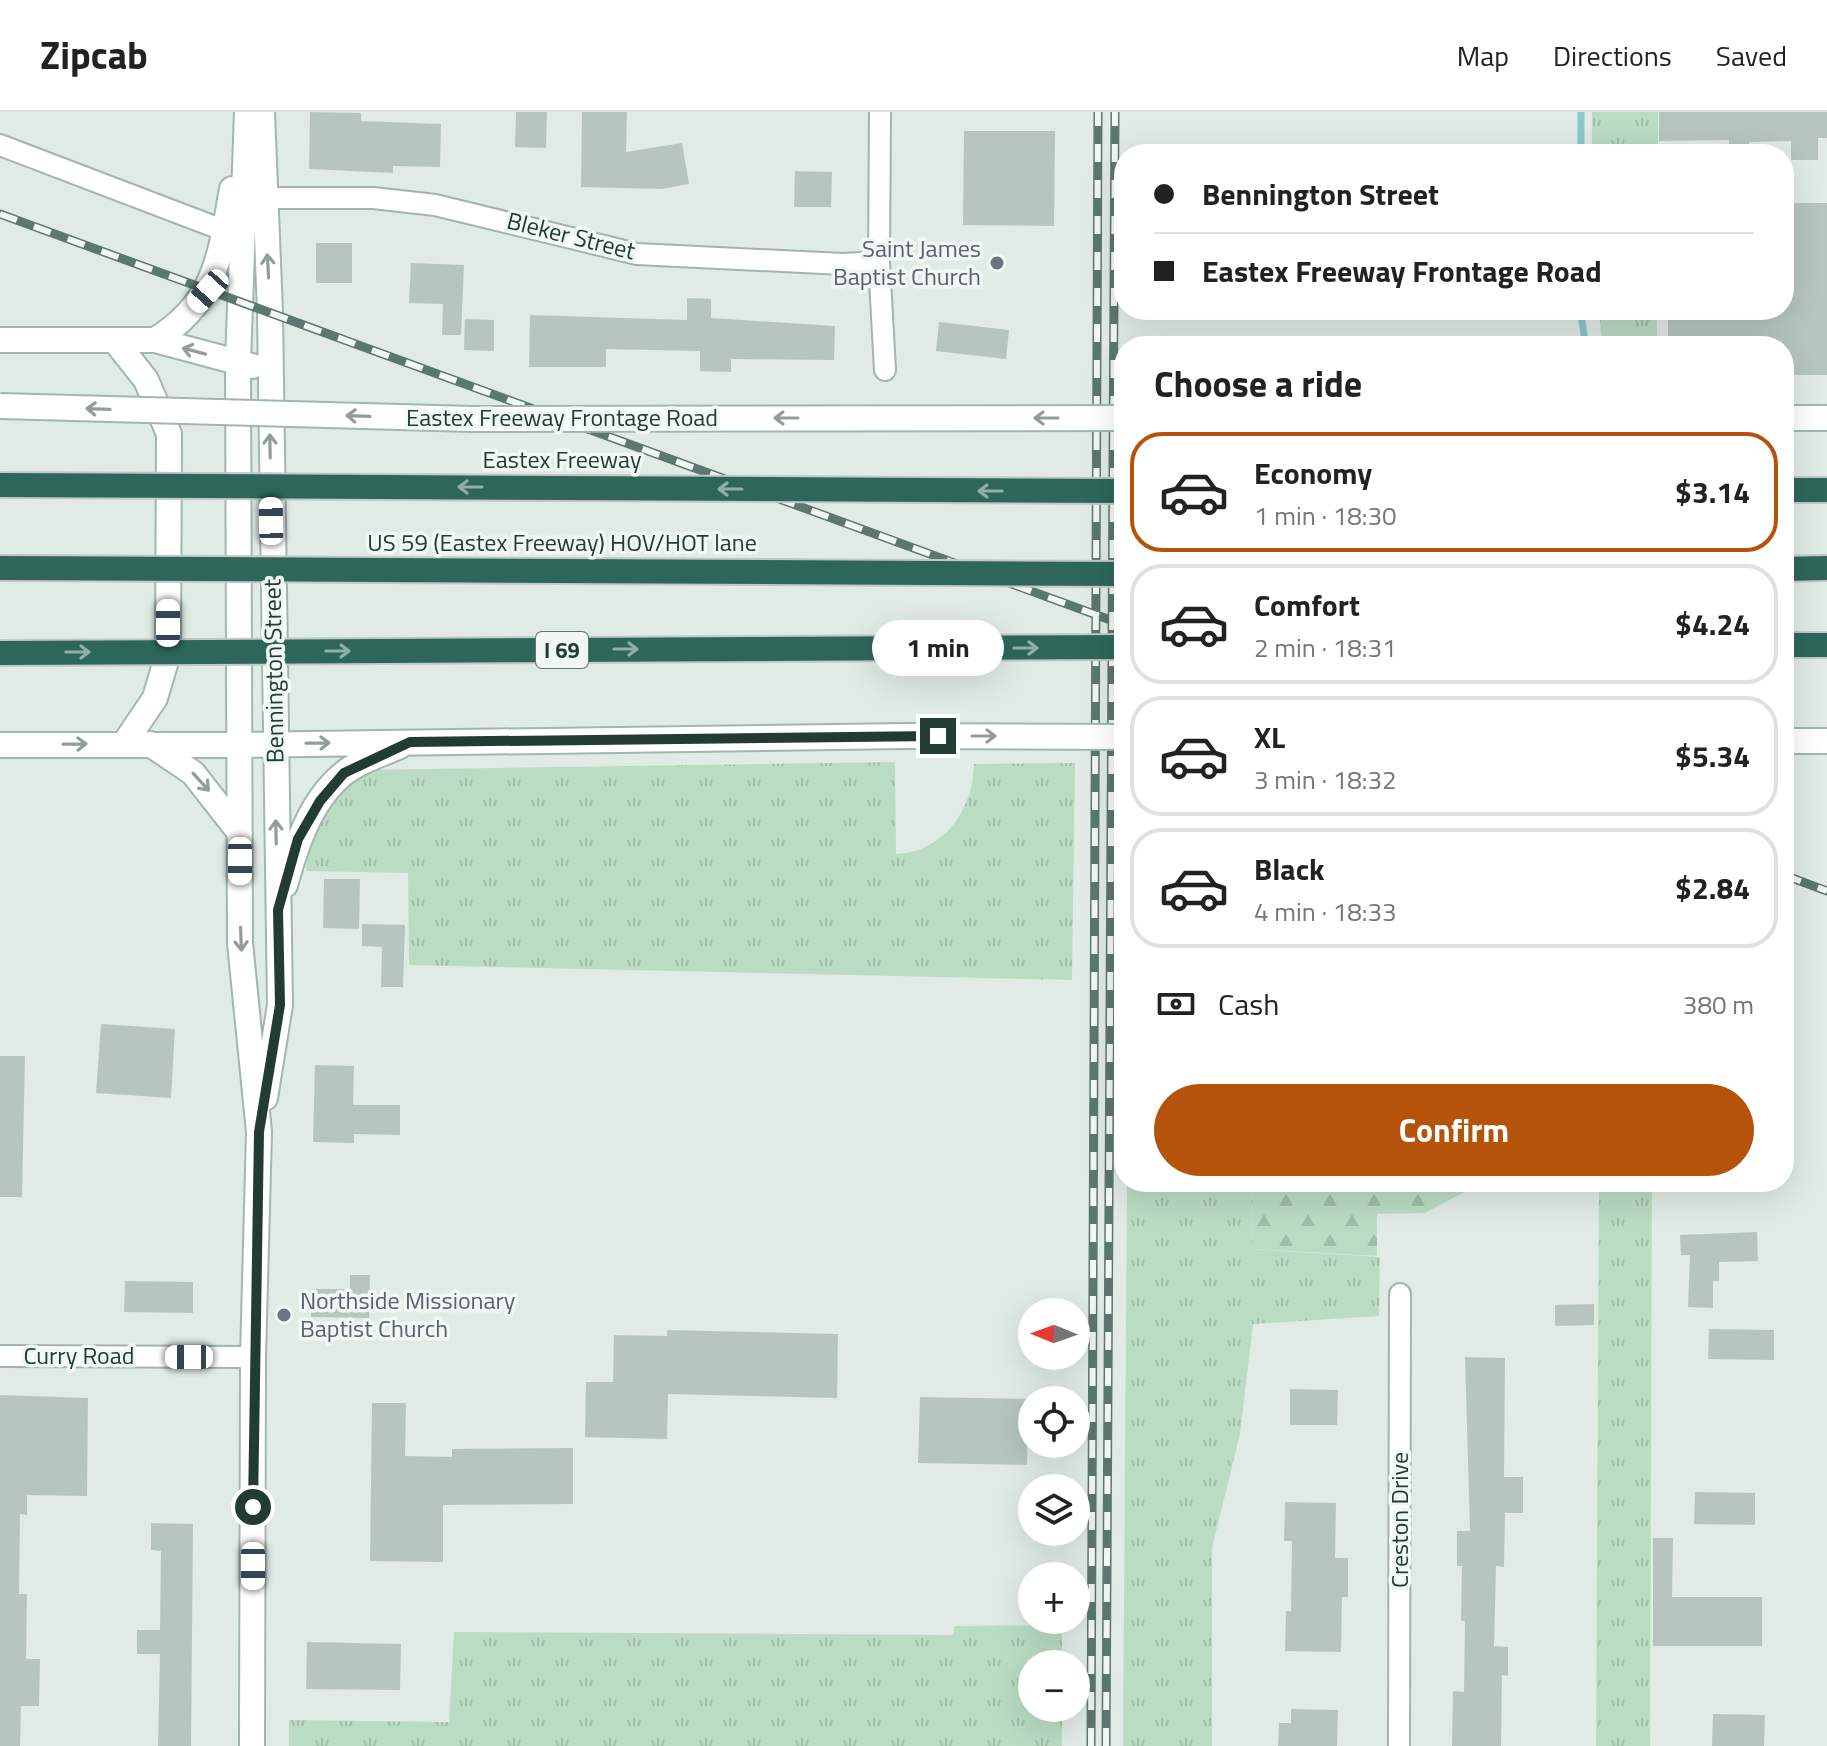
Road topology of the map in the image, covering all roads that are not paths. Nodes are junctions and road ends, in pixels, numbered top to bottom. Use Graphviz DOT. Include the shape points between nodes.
graph roads {
  1 [pos="880,112"];
  2 [pos="251,117"];
  3 [pos="0,145"];
  4 [pos="265,198"];
  5 [pos="234,235"];
  6 [pos="879,262"];
  7 [pos="0,340"];
  8 [pos="155,340"];
  9 [pos="116,342"];
  10 [pos="238,362"];
  11 [pos="269,370"];
  12 [pos="885,370"];
  13 [pos="0,406"];
  14 [pos="1114,418"];
  15 [pos="1794,418"];
  16 [pos="1827,418"];
  17 [pos="0,471"];
  18 [pos="0,485"];
  19 [pos="184,485"];
  20 [pos="1794,490"];
  21 [pos="1827,490"];
  22 [pos="1114,491"];
  23 [pos="0,568"];
  24 [pos="1827,568"];
  25 [pos="1794,569"];
  26 [pos="1114,574"];
  27 [pos="1794,645"];
  28 [pos="1827,645"];
  29 [pos="1114,647"];
  30 [pos="0,653"];
  31 [pos="1114,737"];
  32 [pos="1794,741"];
  33 [pos="1827,741"];
  34 [pos="410,742"];
  35 [pos="124,744"];
  36 [pos="150,744"];
  37 [pos="274,744"];
  38 [pos="0,745"];
  39 [pos="241,745"];
  40 [pos="240,833"];
  41 [pos="278,910"];
  42 [pos="259,1132"];
  43 [pos="1400,1294"];
  44 [pos="0,1356"];
  45 [pos="253,1357"];
  46 [pos="252,1746"];
  47 [pos="1399,1746"];
  1 -- 6 [label="street"];
  2 -- 4 [label="main road, Bennington Street"];
  2 -- 5 [label="main road"];
  3 -- 5 [label="street"];
  4 -- 6 [label="street, Bleker Street" via="373,198 435,205 637,254"];
  11 -- 4 [label="main road, Bennington Street, one-way"];
  5 -- 8 [label="main road" via="208,291"];
  5 -- 10 [label="main road, Bennington Street"];
  6 -- 12 [label="street"];
  7 -- 9 [label="main road"];
  8 -- 9 [label="main road"];
  10 -- 8 [label="main road, one-way"];
  9 -- 35 [label="main road" via="146,380 169,434 168,654 155,698"];
  10 -- 11 [label="main road"];
  10 -- 39 [label="main road, Bennington Street"];
  37 -- 11 [label="main road, Bennington Street, one-way"];
  14 -- 13 [label="main road, Eastex Freeway Frontage Road, one-way, bridge" via="472,419"];
  15 -- 16 [label="main road"];
  17 -- 19 [label="highway, bridge"];
  18 -- 19 [label="highway, Eastex Freeway, bridge"];
  22 -- 19 [label="highway, Eastex Freeway, one-way, bridge"];
  20 -- 21 [label="highway"];
  23 -- 26 [label="highway, US 59 (Eastex Freeway) HOV/HOT lane, bridge"];
  24 -- 25 [label="highway"];
  27 -- 28 [label="highway"];
  30 -- 29 [label="highway, I 69, one-way, bridge"];
  34 -- 31 [label="main road, one-way, bridge"];
  32 -- 33 [label="main road"];
  37 -- 34 [label="main road, one-way"];
  34 -- 41 [label="main road" via="344,773 320,801 298,839"];
  35 -- 36 [label="main road"];
  38 -- 35 [label="main road, one-way"];
  36 -- 39 [label="main road"];
  36 -- 40 [label="main road, one-way" via="193,773"];
  37 -- 39 [label="main road"];
  41 -- 37 [label="main road, Bennington Street, one-way"];
  39 -- 40 [label="main road, Bennington Street"];
  40 -- 42 [label="main road, Bennington Street, one-way" via="240,943"];
  41 -- 42 [label="main road, Bennington Street" via="280,1005"];
  42 -- 45 [label="main road, Bennington Street"];
  43 -- 47 [label="street, Creston Drive"];
  44 -- 45 [label="street, Curry Road"];
  45 -- 46 [label="main road, Bennington Street"];
}
